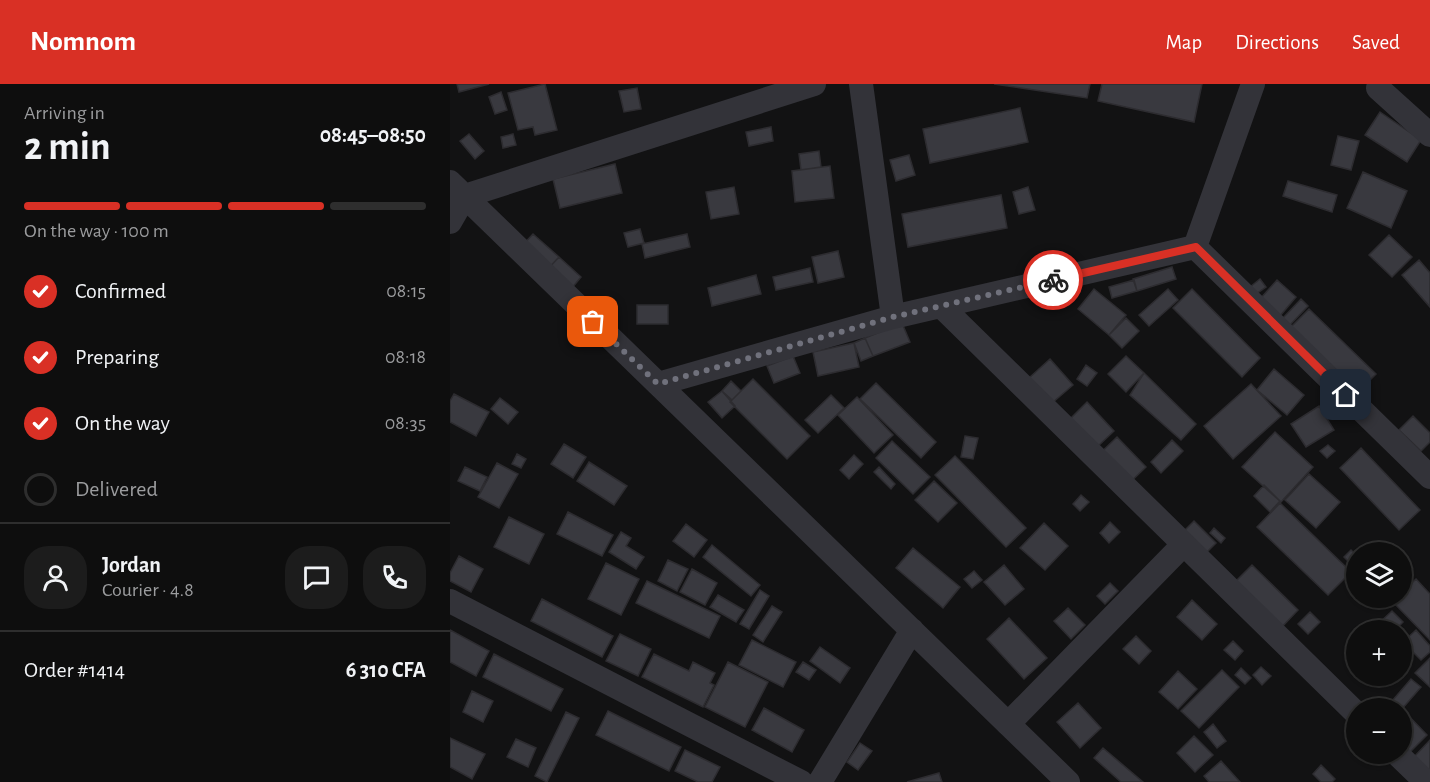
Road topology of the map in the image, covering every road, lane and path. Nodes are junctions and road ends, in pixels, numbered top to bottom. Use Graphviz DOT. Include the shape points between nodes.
graph roads {
  1 [pos="814,84"];
  2 [pos="861,84"];
  3 [pos="1253,84"];
  4 [pos="1373,86"];
  5 [pos="1430,112"];
  6 [pos="1430,135"];
  7 [pos="457,189"];
  8 [pos="450,222"];
  9 [pos="1196,247"];
  10 [pos="941,306"];
  11 [pos="893,317"];
  12 [pos="658,384"];
  13 [pos="1430,477"];
  14 [pos="1184,544"];
  15 [pos="450,601"];
  16 [pos="912,630"];
  17 [pos="1346,703"];
  18 [pos="1008,724"];
  19 [pos="1407,764"];
  20 [pos="801,782"];
  21 [pos="820,782"];
  22 [pos="1068,782"];
  23 [pos="1426,782"];
  1 -- 7 [label="street"];
  2 -- 11 [label="street"];
  3 -- 9 [label="street"];
  4 -- 5 [label="street"];
  4 -- 6 [label="street"];
  7 -- 8 [label="street"];
  7 -- 12 [label="street"];
  9 -- 10 [label="street"];
  9 -- 13 [label="street"];
  10 -- 11 [label="street"];
  10 -- 14 [label="street"];
  11 -- 12 [label="street"];
  12 -- 16 [label="street"];
  14 -- 17 [label="street"];
  14 -- 18 [label="street"];
  15 -- 20 [label="street"];
  16 -- 18 [label="street"];
  16 -- 21 [label="street"];
  18 -- 22 [label="street"];
  19 -- 23 [label="street"];
}
